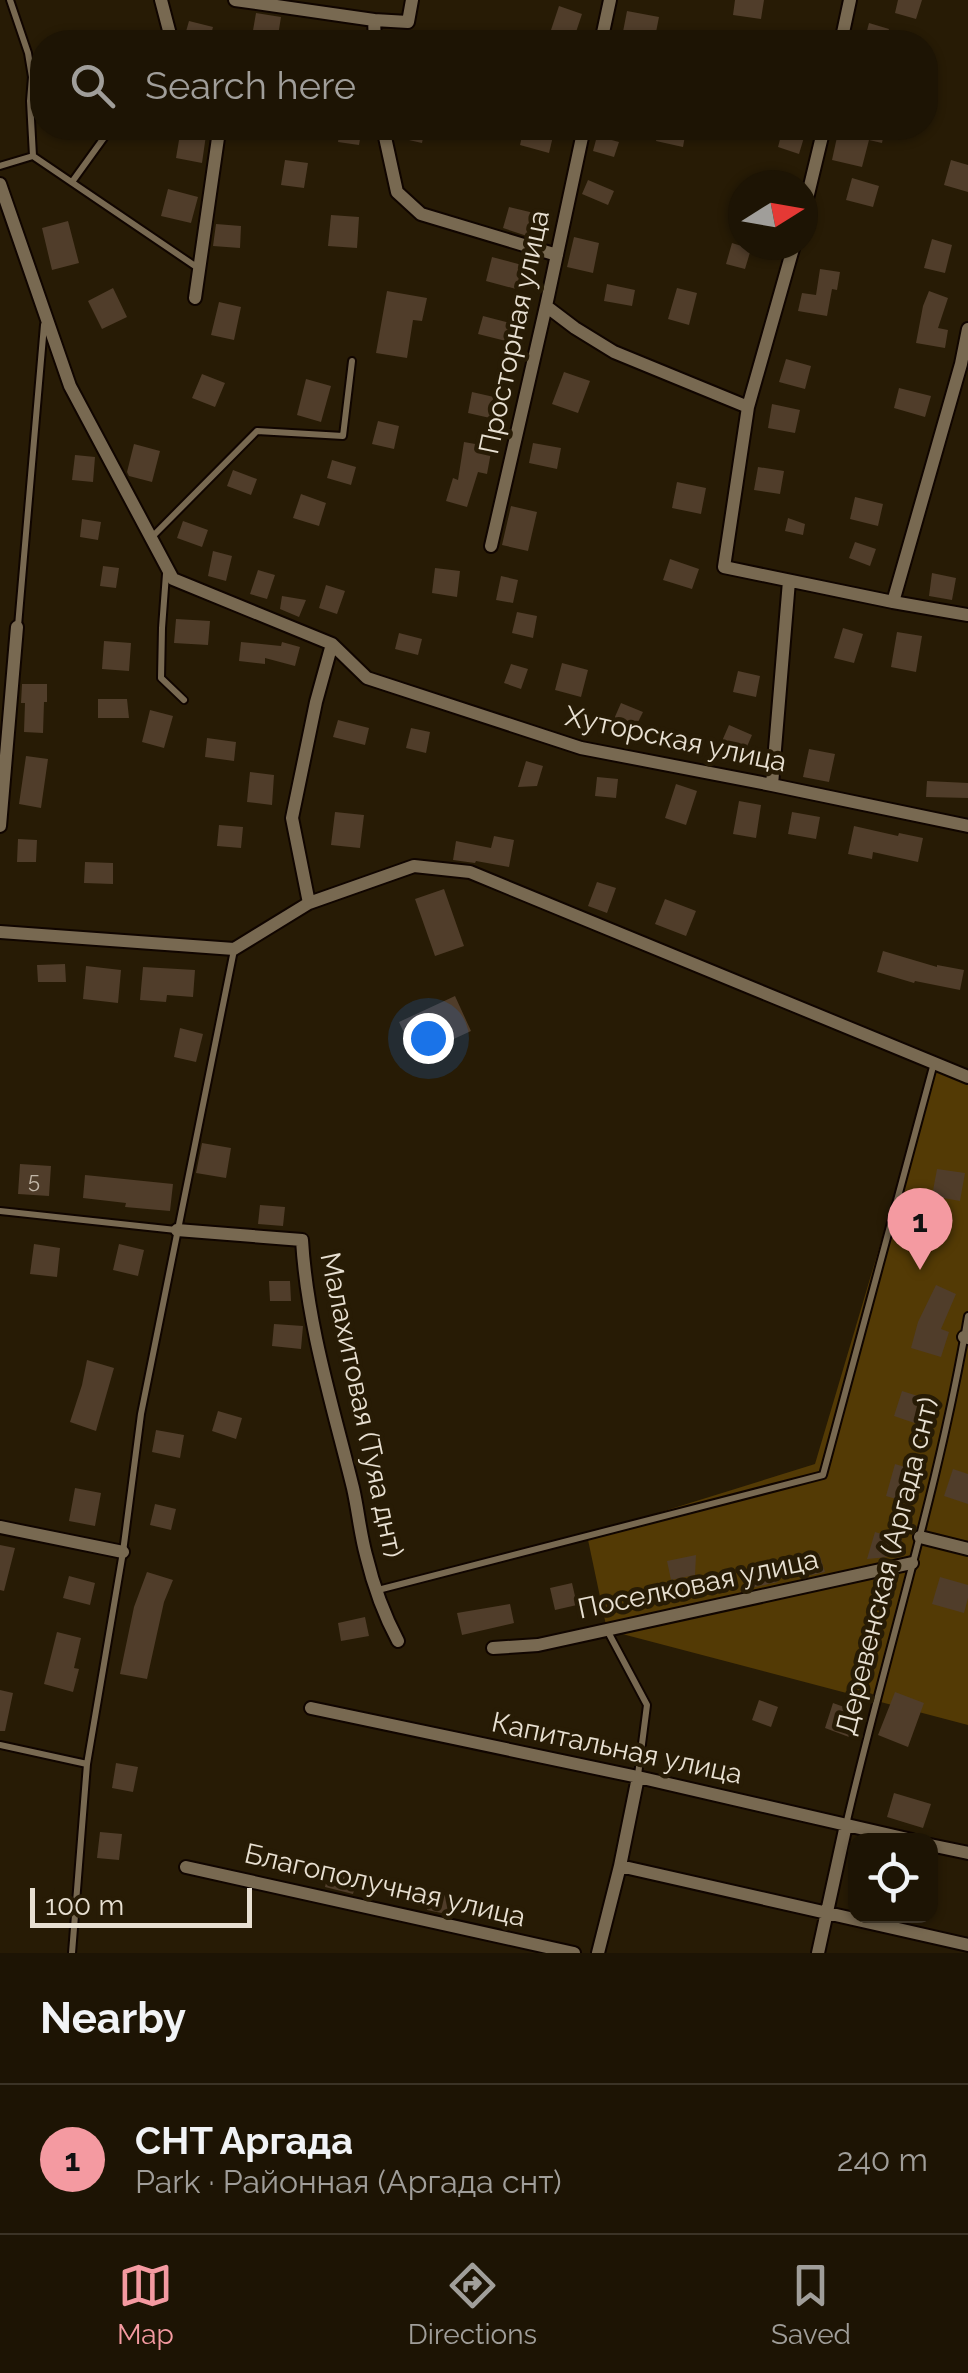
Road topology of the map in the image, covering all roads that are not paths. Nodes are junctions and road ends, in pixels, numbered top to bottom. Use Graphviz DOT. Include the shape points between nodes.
graph roads {
  1 [pos="10,0"];
  2 [pos="160,0"];
  3 [pos="235,0"];
  4 [pos="412,0"];
  5 [pos="610,0"];
  6 [pos="850,0"];
  7 [pos="374,20"];
  8 [pos="169,30"];
  9 [pos="374,30"];
  10 [pos="604,30"];
  11 [pos="844,30"];
  12 [pos="30,65"];
  13 [pos="33,140"];
  14 [pos="103,140"];
  15 [pos="218,140"];
  16 [pos="386,140"];
  17 [pos="581,140"];
  18 [pos="821,140"];
  19 [pos="33,156"];
  20 [pos="0,166"];
  21 [pos="814,170"];
  22 [pos="72,182"];
  23 [pos="0,184"];
  24 [pos="557,254"];
  25 [pos="790,260"];
  26 [pos="199,269"];
  27 [pos="194,298"];
  28 [pos="546,306"];
  29 [pos="45,316"];
  30 [pos="968,329"];
  31 [pos="352,361"];
  32 [pos="748,407"];
  33 [pos="150,539"];
  34 [pos="491,546"];
  35 [pos="167,568"];
  36 [pos="789,580"];
  37 [pos="892,602"];
  38 [pos="968,615"];
  39 [pos="18,627"];
  40 [pos="332,644"];
  41 [pos="184,700"];
  42 [pos="772,785"];
  43 [pos="0,826"];
  44 [pos="968,826"];
  45 [pos="309,903"];
  46 [pos="0,932"];
  47 [pos="234,949"];
  48 [pos="934,1063"];
  49 [pos="968,1077"];
  50 [pos="0,1211"];
  51 [pos="177,1230"];
  52 [pos="968,1316"];
  53 [pos="966,1338"];
  54 [pos="0,1527"];
  55 [pos="920,1537"];
  56 [pos="968,1549"];
  57 [pos="123,1552"];
  58 [pos="912,1562"];
  59 [pos="378,1590"];
  60 [pos="607,1630"];
  61 [pos="398,1641"];
  62 [pos="494,1648"];
  63 [pos="310,1708"];
  64 [pos="0,1745"];
  65 [pos="88,1764"];
  66 [pos="638,1776"];
  67 [pos="846,1825"];
  68 [pos="881,1833"];
  69 [pos="938,1847"];
  70 [pos="968,1853"];
  71 [pos="620,1866"];
  72 [pos="186,1867"];
  73 [pos="828,1912"];
  74 [pos="968,1946"];
  75 [pos="72,1953"];
  76 [pos="574,1953"];
  77 [pos="598,1953"];
  78 [pos="818,1953"];
  1 -- 12 [label="lane"];
  2 -- 8 [label="street"];
  3 -- 7 [label="street"];
  4 -- 7 [label="street" via="408,22"];
  5 -- 10 [label="street"];
  6 -- 11 [label="street"];
  7 -- 9 [label="street"];
  13 -- 19 [label="lane"];
  14 -- 22 [label="lane"];
  15 -- 26 [label="street"];
  16 -- 24 [label="street" via="397,192 421,214"];
  17 -- 24 [label="street, Просторная улица"];
  18 -- 21 [label="street"];
  19 -- 20 [label="lane"];
  19 -- 22 [label="lane"];
  22 -- 26 [label="lane"];
  23 -- 29 [label="street"];
  24 -- 28 [label="street, Просторная улица"];
  25 -- 32 [label="street"];
  26 -- 27 [label="street"];
  28 -- 32 [label="street" via="614,352"];
  28 -- 34 [label="street, Просторная улица"];
  29 -- 33 [label="street" via="70,386"];
  29 -- 39 [label="lane"];
  30 -- 37 [label="street"];
  31 -- 33 [label="lane" via="343,436 257,431"];
  32 -- 36 [label="street" via="724,566"];
  33 -- 35 [label="street"];
  35 -- 40 [label="street" via="173,580"];
  35 -- 41 [label="lane" via="161,678"];
  36 -- 37 [label="street"];
  36 -- 42 [label="street"];
  37 -- 38 [label="street"];
  39 -- 43 [label="street"];
  40 -- 42 [label="street, Хуторская улица" via="367,678 581,748"];
  40 -- 45 [label="street" via="292,818"];
  42 -- 44 [label="street, Хуторская улица"];
  45 -- 47 [label="street"];
  45 -- 48 [label="street" via="414,866 470,872"];
  46 -- 47 [label="street"];
  47 -- 51 [label="lane"];
  48 -- 49 [label="street"];
  48 -- 59 [label="lane" via="823,1475"];
  50 -- 51 [label="lane"];
  51 -- 57 [label="lane" via="141,1414"];
  51 -- 59 [label="street, Малахитовая (Туяа днт)" via="302,1240 319,1351"];
  52 -- 53 [label="lane, Деревенская (Аргада снт)"];
  53 -- 55 [label="lane, Деревенская (Аргада снт)"];
  54 -- 57 [label="street"];
  55 -- 56 [label="street"];
  55 -- 58 [label="lane, Деревенская (Аргада снт)"];
  57 -- 65 [label="lane"];
  58 -- 60 [label="street, Поселковая улица"];
  58 -- 67 [label="lane, Деревенская (Аргада снт)"];
  59 -- 61 [label="street, Малахитовая (Туяа днт)"];
  60 -- 62 [label="street, Поселковая улица"];
  60 -- 66 [label="lane" via="647,1705"];
  63 -- 66 [label="street, Капитальная улица"];
  64 -- 65 [label="lane"];
  65 -- 75 [label="lane"];
  66 -- 67 [label="street, Капитальная улица"];
  66 -- 71 [label="street"];
  67 -- 68 [label="street, Капитальная улица"];
  67 -- 73 [label="street"];
  69 -- 70 [label="street"];
  71 -- 73 [label="street"];
  71 -- 77 [label="street"];
  72 -- 76 [label="street, Благополучная улица"];
  73 -- 74 [label="street"];
  73 -- 78 [label="street"];
}
